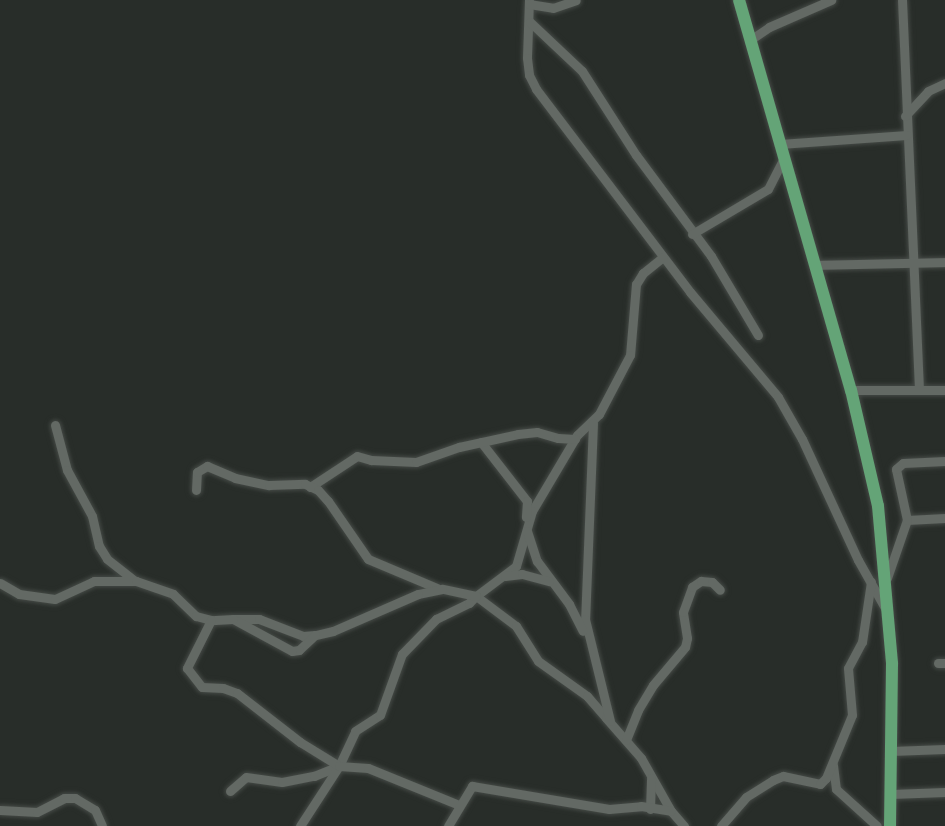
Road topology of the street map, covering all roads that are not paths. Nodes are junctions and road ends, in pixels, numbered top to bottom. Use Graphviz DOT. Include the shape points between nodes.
graph roads {
  1 [pos="576,0"];
  2 [pos="739,0"];
  3 [pos="831,0"];
  4 [pos="902,0"];
  5 [pos="529,2"];
  6 [pos="530,22"];
  7 [pos="750,40"];
  8 [pos="945,83"];
  9 [pos="905,116"];
  10 [pos="907,135"];
  11 [pos="782,150"];
  12 [pos="692,234"];
  13 [pos="663,257"];
  14 [pos="945,262"];
  15 [pos="912,263"];
  16 [pos="816,265"];
  17 [pos="758,335"];
  18 [pos="851,390"];
  19 [pos="919,390"];
  20 [pos="945,390"];
  21 [pos="593,423"];
  22 [pos="55,425"];
  23 [pos="575,439"];
  24 [pos="481,442"];
  25 [pos="945,461"];
  26 [pos="310,487"];
  27 [pos="196,490"];
  28 [pos="945,518"];
  29 [pos="907,520"];
  30 [pos="526,528"];
  31 [pos="503,576"];
  32 [pos="136,580"];
  33 [pos="886,580"];
  34 [pos="871,582"];
  35 [pos="0,583"];
  36 [pos="552,583"];
  37 [pos="442,589"];
  38 [pos="720,590"];
  39 [pos="476,596"];
  40 [pos="890,615"];
  41 [pos="233,619"];
  42 [pos="211,620"];
  43 [pos="315,635"];
  44 [pos="589,641"];
  45 [pos="611,723"];
  46 [pos="626,740"];
  47 [pos="945,749"];
  48 [pos="891,751"];
  49 [pos="832,765"];
  50 [pos="338,766"];
  51 [pos="651,776"];
  52 [pos="230,791"];
  53 [pos="945,792"];
  54 [pos="891,794"];
  55 [pos="459,805"];
  56 [pos="650,809"];
  57 [pos="0,810"];
  58 [pos="671,811"];
  59 [pos="102,826"];
  60 [pos="300,826"];
  61 [pos="447,826"];
  62 [pos="684,826"];
  63 [pos="721,826"];
  64 [pos="877,826"];
  65 [pos="890,826"];
  1 -- 5 [label="street" via="553,8"];
  2 -- 7 [label="main road"];
  3 -- 7 [label="street"];
  4 -- 9 [label="street"];
  5 -- 6 [label="street"];
  6 -- 12 [label="street" via="582,71"];
  6 -- 13 [label="street" via="527,58 536,89"];
  7 -- 11 [label="main road"];
  8 -- 9 [label="street" via="928,91"];
  9 -- 10 [label="street"];
  10 -- 11 [label="street"];
  10 -- 15 [label="street"];
  11 -- 12 [label="street" via="768,189"];
  11 -- 16 [label="main road"];
  12 -- 17 [label="street"];
  13 -- 21 [label="street" via="636,284 630,355"];
  13 -- 34 [label="street" via="778,397"];
  14 -- 15 [label="street"];
  15 -- 16 [label="street"];
  15 -- 19 [label="street"];
  16 -- 18 [label="main road"];
  18 -- 19 [label="street"];
  18 -- 33 [label="main road" via="878,506"];
  19 -- 20 [label="street"];
  21 -- 23 [label="street"];
  21 -- 44 [label="street" via="584,619"];
  22 -- 32 [label="street" via="66,470 92,516 99,546 107,559"];
  23 -- 24 [label="street" via="537,432"];
  23 -- 30 [label="street" via="544,488"];
  24 -- 26 [label="street" via="416,462 357,456"];
  24 -- 30 [label="street" via="527,501"];
  25 -- 29 [label="street" via="903,463 896,469"];
  26 -- 27 [label="street" via="269,485 207,466 197,472"];
  26 -- 37 [label="street" via="340,515 368,559"];
  28 -- 29 [label="street"];
  29 -- 33 [label="street"];
  30 -- 31 [label="street" via="516,566"];
  30 -- 36 [label="street" via="537,561"];
  31 -- 36 [label="street" via="522,573"];
  31 -- 39 [label="street"];
  32 -- 35 [label="street" via="94,581 55,599 19,594"];
  32 -- 42 [label="street" via="173,594 196,616"];
  33 -- 40 [label="main road"];
  34 -- 40 [label="street"];
  34 -- 49 [label="street" via="862,642 848,668 852,715"];
  36 -- 44 [label="street"];
  37 -- 39 [label="street"];
  37 -- 43 [label="street" via="414,595"];
  38 -- 46 [label="street" via="712,582 701,581 692,587 683,612 685,647 653,685"];
  39 -- 45 [label="street" via="516,626 538,661 587,696"];
  39 -- 50 [label="street" via="436,618 402,654 380,715 355,732"];
  40 -- 48 [label="main road"];
  41 -- 42 [label="street"];
  41 -- 43 [label="street" via="259,619 303,636"];
  41 -- 43 [label="street" via="292,652"];
  42 -- 50 [label="street" via="189,662 188,673 194,681 208,689 237,693"];
  44 -- 45 [label="street"];
  45 -- 46 [label="street"];
  46 -- 51 [label="street"];
  47 -- 48 [label="street"];
  48 -- 54 [label="main road"];
  49 -- 63 [label="street" via="820,784 783,776 773,780 746,797"];
  49 -- 64 [label="street" via="836,789"];
  50 -- 52 [label="street" via="282,782 246,777"];
  50 -- 55 [label="street" via="368,768"];
  50 -- 60 [label="street"];
  51 -- 56 [label="street"];
  51 -- 58 [label="street"];
  53 -- 54 [label="street"];
  54 -- 65 [label="main road"];
  55 -- 56 [label="street" via="472,786 609,809"];
  55 -- 61 [label="street"];
  56 -- 58 [label="street"];
  57 -- 59 [label="street" via="37,811 64,798 75,798 95,810"];
  58 -- 62 [label="street"];
}
